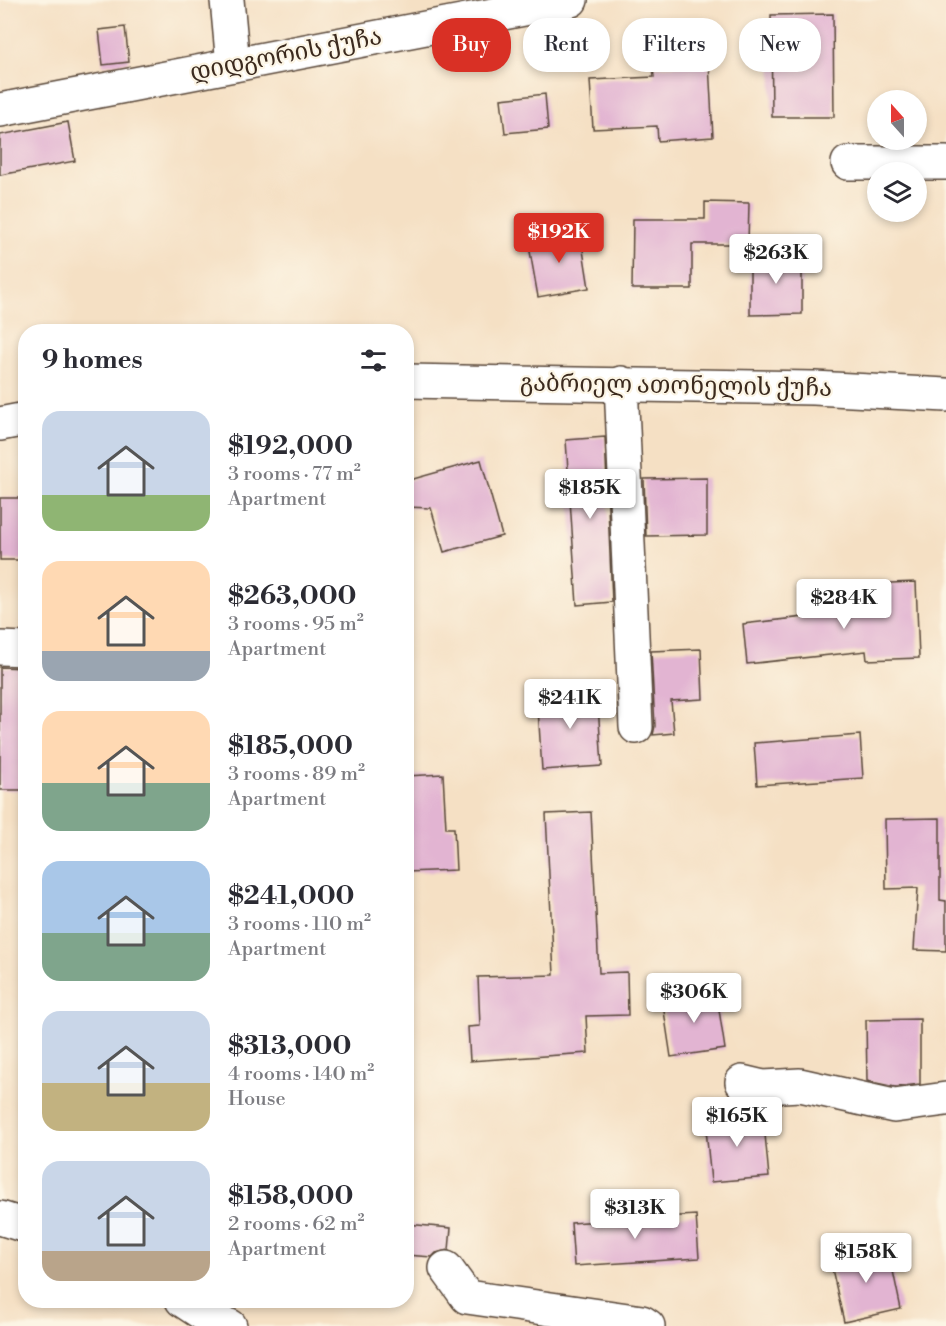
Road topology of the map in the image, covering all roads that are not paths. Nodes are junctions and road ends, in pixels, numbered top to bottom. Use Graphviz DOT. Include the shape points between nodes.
graph roads {
  1 [pos="227,0"];
  2 [pos="571,0"];
  3 [pos="233,65"];
  4 [pos="0,110"];
  5 [pos="848,163"];
  6 [pos="946,163"];
  7 [pos="414,381"];
  8 [pos="621,383"];
  9 [pos="946,395"];
  10 [pos="18,421"];
  11 [pos="0,424"];
  12 [pos="0,648"];
  13 [pos="18,649"];
  14 [pos="636,727"];
  15 [pos="742,1082"];
  16 [pos="946,1099"];
  17 [pos="0,1218"];
  18 [pos="18,1224"];
  19 [pos="0,1238"];
  20 [pos="18,1239"];
  21 [pos="446,1268"];
  22 [pos="194,1308"];
  23 [pos="230,1326"];
  24 [pos="648,1326"];
  1 -- 3 [label="street"];
  2 -- 3 [label="street, დიდგორის ქუჩა"];
  3 -- 4 [label="street, დიდგორის ქუჩა"];
  5 -- 6 [label="street"];
  7 -- 8 [label="street, გაბრიელ ათონელის ქუჩა"];
  8 -- 9 [label="street, გაბრიელ ათონელის ქუჩა"];
  8 -- 14 [label="street"];
  10 -- 11 [label="street"];
  12 -- 13 [label="street"];
  15 -- 16 [label="street" via="763,1087 800,1085 894,1106"];
  17 -- 18 [label="street"];
  19 -- 20 [label="street"];
  21 -- 24 [label="street" via="467,1297 642,1322"];
  22 -- 23 [label="street"];
}
